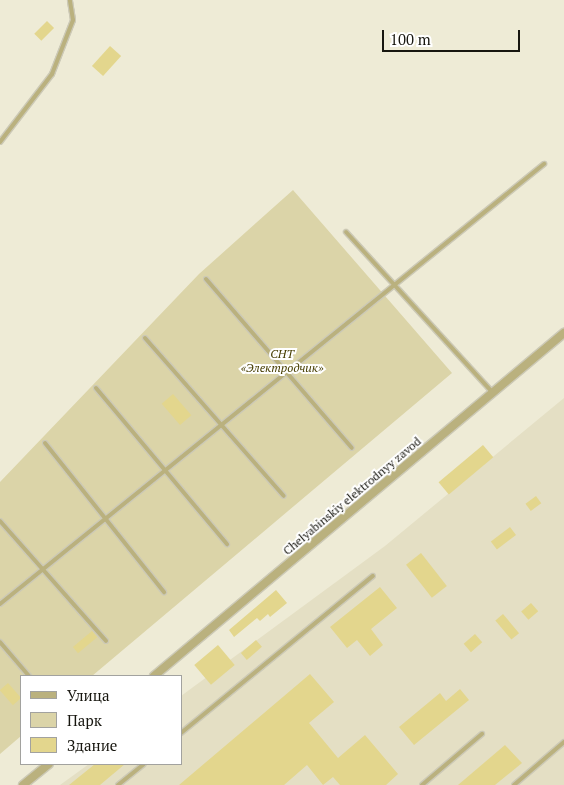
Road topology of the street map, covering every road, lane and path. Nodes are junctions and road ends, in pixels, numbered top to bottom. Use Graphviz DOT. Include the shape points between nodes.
graph roads {
  1 [pos="70,0"];
  2 [pos="0,142"];
  3 [pos="544,164"];
  4 [pos="346,232"];
  5 [pos="206,279"];
  6 [pos="396,287"];
  7 [pos="564,333"];
  8 [pos="145,338"];
  9 [pos="288,374"];
  10 [pos="96,388"];
  11 [pos="493,393"];
  12 [pos="224,424"];
  13 [pos="45,443"];
  14 [pos="352,448"];
  15 [pos="167,472"];
  16 [pos="284,496"];
  17 [pos="106,520"];
  18 [pos="0,521"];
  19 [pos="227,544"];
  20 [pos="43,568"];
  21 [pos="374,576"];
  22 [pos="164,592"];
  23 [pos="0,604"];
  24 [pos="106,641"];
  25 [pos="0,642"];
  26 [pos="28,675"];
  27 [pos="155,675"];
  28 [pos="182,732"];
  29 [pos="482,734"];
  30 [pos="564,742"];
  31 [pos="48,765"];
  32 [pos="143,765"];
  33 [pos="23,785"];
  34 [pos="118,785"];
  35 [pos="422,785"];
  36 [pos="514,785"];
  1 -- 2 [label="lane" via="73,20 52,74"];
  3 -- 6 [label="lane"];
  4 -- 6 [label="lane"];
  5 -- 9 [label="lane"];
  6 -- 9 [label="lane"];
  6 -- 11 [label="lane"];
  7 -- 11 [label="street, Chelyabinskiy elektrodnyy zavod"];
  8 -- 12 [label="lane"];
  9 -- 12 [label="lane"];
  9 -- 14 [label="lane"];
  10 -- 15 [label="lane"];
  11 -- 27 [label="street, Chelyabinskiy elektrodnyy zavod"];
  12 -- 15 [label="lane"];
  12 -- 16 [label="lane"];
  13 -- 17 [label="lane"];
  15 -- 17 [label="lane"];
  15 -- 19 [label="lane"];
  17 -- 20 [label="lane"];
  17 -- 22 [label="lane"];
  18 -- 20 [label="lane"];
  20 -- 23 [label="lane"];
  20 -- 24 [label="lane"];
  21 -- 28 [label="lane"];
  25 -- 26 [label="lane"];
  29 -- 35 [label="lane"];
  30 -- 36 [label="lane"];
  31 -- 33 [label="street"];
  32 -- 34 [label="lane"];
}
